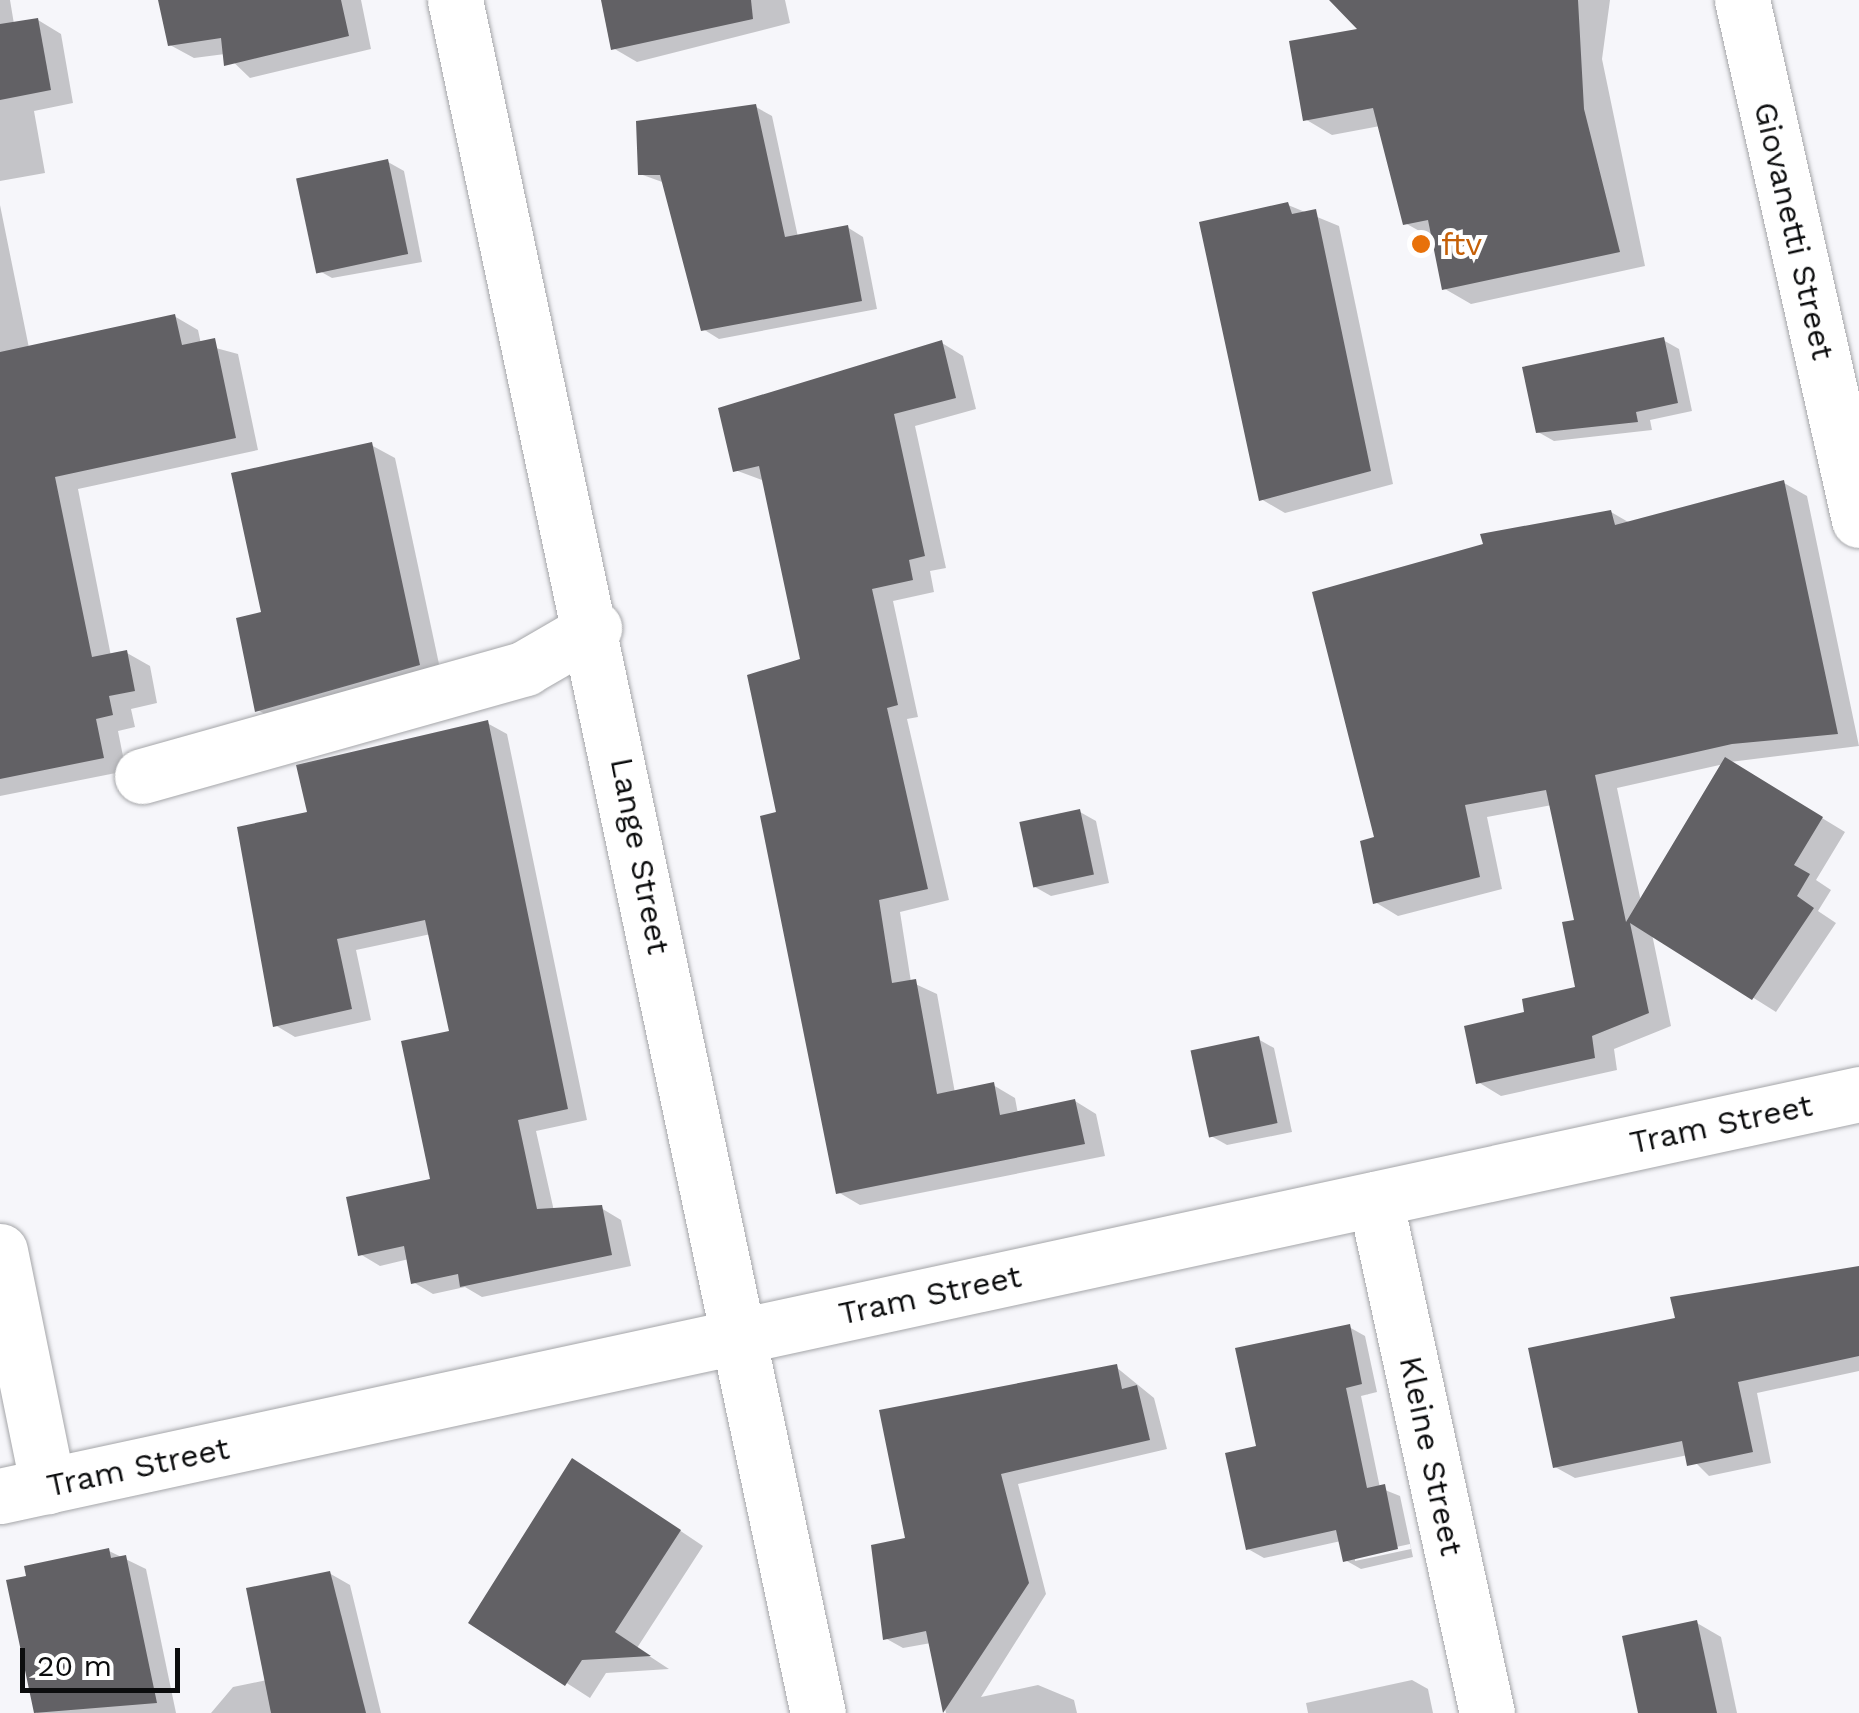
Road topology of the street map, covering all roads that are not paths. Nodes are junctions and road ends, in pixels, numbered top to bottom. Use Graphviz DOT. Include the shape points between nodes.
graph roads {
  1 [pos="455,0"];
  2 [pos="1742,0"];
  3 [pos="1859,520"];
  4 [pos="594,628"];
  5 [pos="142,776"];
  6 [pos="1859,1094"];
  7 [pos="1375,1199"];
  8 [pos="0,1251"];
  9 [pos="738,1337"];
  10 [pos="24,1491"];
  11 [pos="818,1713"];
  12 [pos="1487,1713"];
  1 -- 4 [label="street, Lange Street"];
  2 -- 3 [label="street, Giovanetti Street"];
  4 -- 5 [label="street" via="525,668"];
  4 -- 9 [label="street, Lange Street"];
  6 -- 7 [label="street, Tram Street"];
  7 -- 9 [label="street, Tram Street"];
  7 -- 12 [label="street, Kleine Street"];
  8 -- 10 [label="street"];
  9 -- 10 [label="street, Tram Street"];
  9 -- 11 [label="street, Lange Street"];
}
